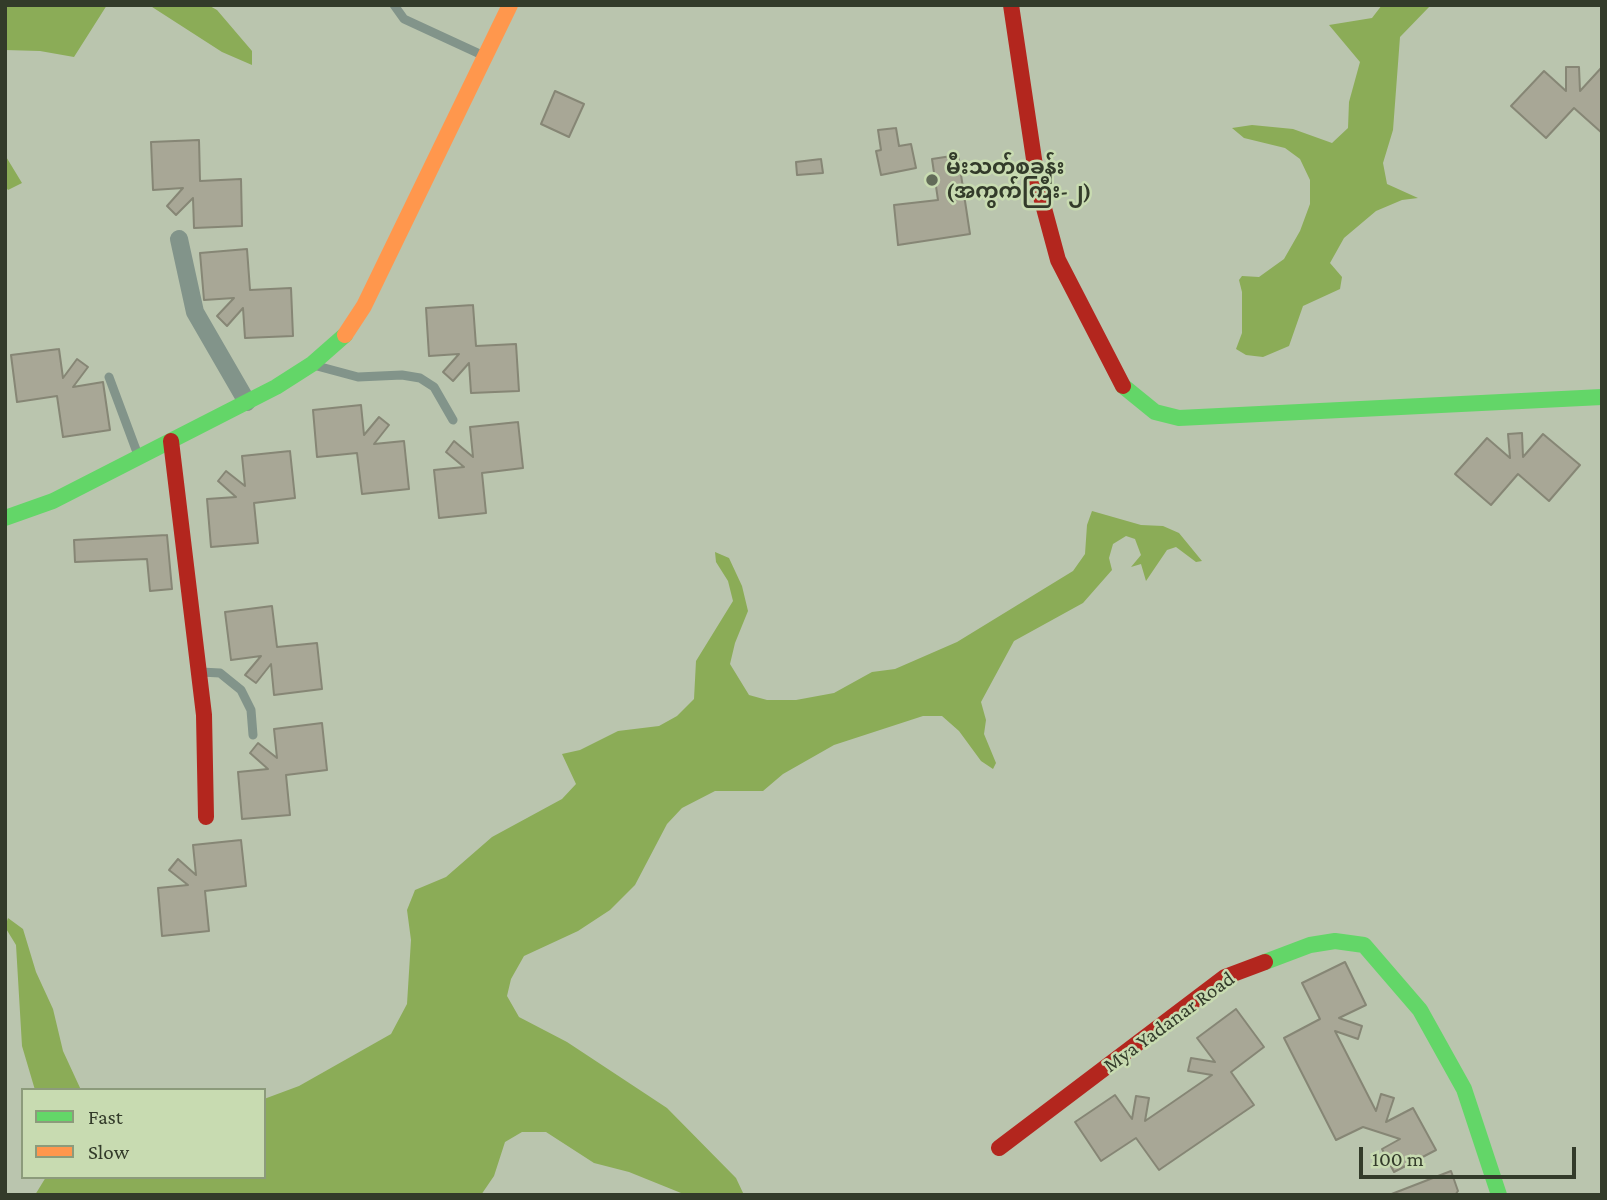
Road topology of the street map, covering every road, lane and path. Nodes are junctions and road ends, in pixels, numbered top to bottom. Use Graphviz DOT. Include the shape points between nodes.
graph roads {
  1 [pos="394,5"];
  2 [pos="510,5"];
  3 [pos="1011,5"];
  4 [pos="484,56"];
  5 [pos="179,239"];
  6 [pos="312,364"];
  7 [pos="109,377"];
  8 [pos="1602,397"];
  9 [pos="247,402"];
  10 [pos="453,420"];
  11 [pos="172,441"];
  12 [pos="139,457"];
  13 [pos="5,518"];
  14 [pos="199,672"];
  15 [pos="253,735"];
  16 [pos="206,817"];
  17 [pos="999,1148"];
  18 [pos="1499,1195"];
  1 -- 4 [label="lane" via="404,19"];
  2 -- 4 [label="street"];
  3 -- 8 [label="street" via="1038,186 1058,260 1123,387 1155,412 1211,418"];
  4 -- 6 [label="street" via="364,306 344,336"];
  5 -- 9 [label="street" via="195,312"];
  6 -- 9 [label="street"];
  6 -- 10 [label="lane" via="358,377 420,378 434,387"];
  7 -- 12 [label="lane"];
  9 -- 11 [label="street"];
  11 -- 12 [label="street"];
  11 -- 14 [label="street"];
  12 -- 13 [label="street" via="53,502"];
  14 -- 15 [label="lane" via="220,673 241,690 251,710"];
  14 -- 16 [label="street"];
  17 -- 18 [label="street, Mya Yadanar Road" via="1225,976 1310,945 1335,941 1364,945 1420,1010 1464,1089"];
}
